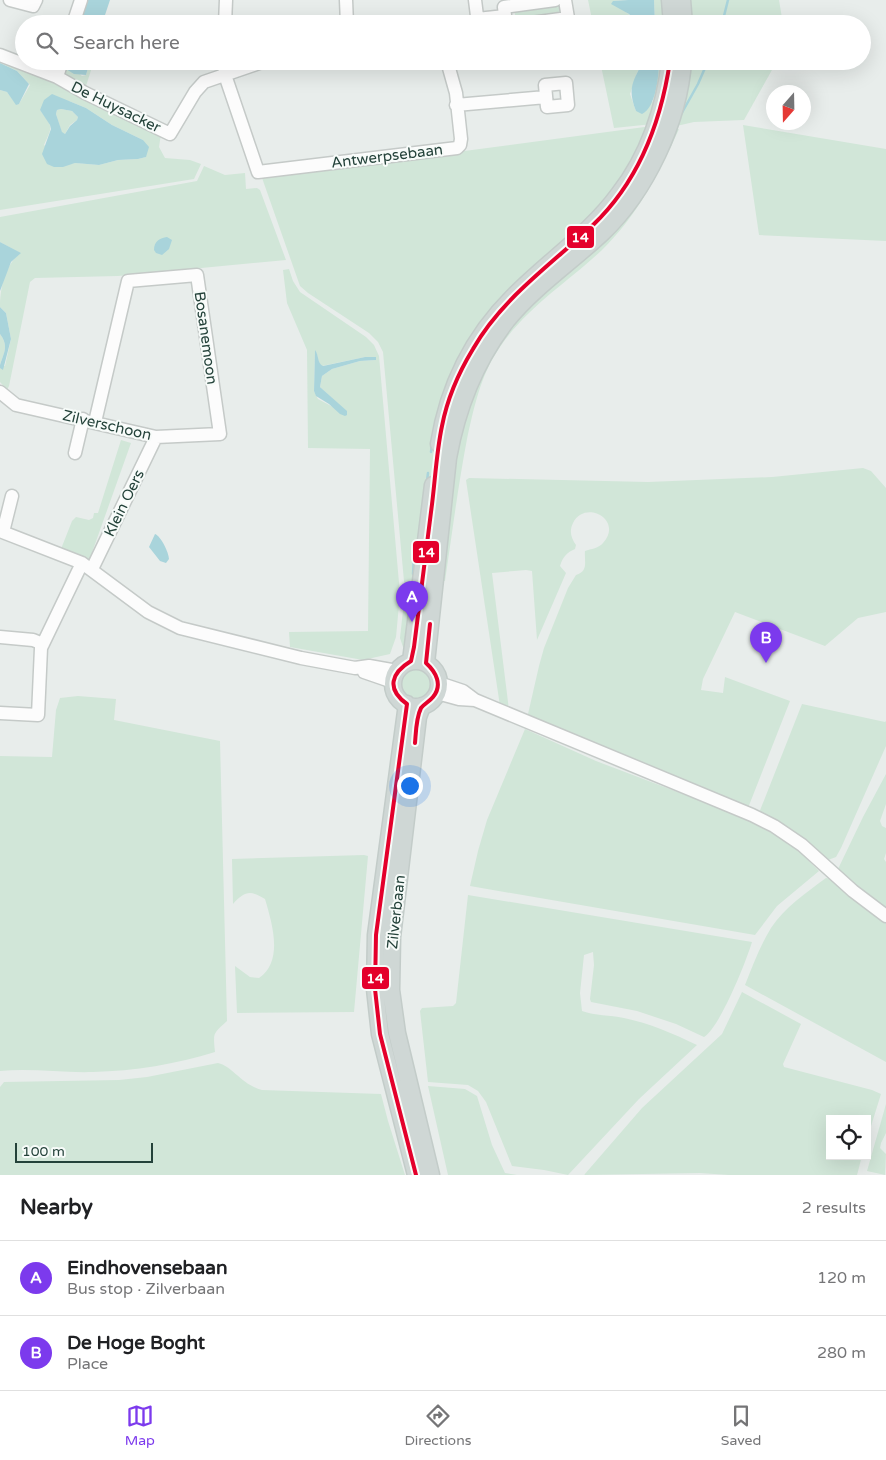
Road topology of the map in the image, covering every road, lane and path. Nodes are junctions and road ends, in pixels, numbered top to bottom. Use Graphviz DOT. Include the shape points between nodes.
graph roads {
  1 [pos="10,0"];
  2 [pos="36,0"];
  3 [pos="81,0"];
  4 [pos="226,0"];
  5 [pos="346,0"];
  6 [pos="475,0"];
  7 [pos="555,0"];
  8 [pos="565,0"];
  9 [pos="670,0"];
  10 [pos="682,0"];
  11 [pos="76,15"];
  12 [pos="225,15"];
  13 [pos="347,15"];
  14 [pos="477,15"];
  15 [pos="505,15"];
  16 [pos="568,15"];
  17 [pos="671,15"];
  18 [pos="683,15"];
  19 [pos="0,55"];
  20 [pos="15,61"];
  21 [pos="39,70"];
  22 [pos="59,70"];
  23 [pos="225,70"];
  24 [pos="239,70"];
  25 [pos="450,70"];
  26 [pos="668,70"];
  27 [pos="682,70"];
  28 [pos="225,75"];
  29 [pos="57,77"];
  30 [pos="546,97"];
  31 [pos="456,105"];
  32 [pos="0,392"];
  33 [pos="89,421"];
  34 [pos="220,434"];
  35 [pos="156,436"];
  36 [pos="75,453"];
  37 [pos="12,496"];
  38 [pos="1,532"];
  39 [pos="87,566"];
  40 [pos="0,637"];
  41 [pos="43,644"];
  42 [pos="419,662"];
  43 [pos="395,676"];
  44 [pos="438,688"];
  45 [pos="414,705"];
  46 [pos="0,713"];
  47 [pos="886,916"];
  48 [pos="416,1175"];
  49 [pos="430,1175"];
  1 -- 2 [label="street" via="33,6"];
  3 -- 11 [label="street"];
  4 -- 12 [label="street"];
  5 -- 13 [label="street"];
  6 -- 14 [label="street"];
  7 -- 15 [label="street" via="504,7"];
  8 -- 16 [label="street"];
  9 -- 17 [label="main road"];
  10 -- 18 [label="main road"];
  19 -- 20 [label="street, De Huysacker"];
  21 -- 29 [label="street, De Huysacker"];
  22 -- 29 [label="street"];
  23 -- 28 [label="street"];
  24 -- 28 [label="street, De Huysacker"];
  25 -- 31 [label="street, Antwerpsebaan"];
  26 -- 42 [label="main road" via="656,125 643,156 620,194 595,223 513,297 495,318 466,360 451,394 437,458"];
  27 -- 42 [label="main road" via="668,130 654,162 632,198 604,231 520,306 494,339 471,379 453,428"];
  28 -- 29 [label="street, De Huysacker" via="204,82 170,134"];
  28 -- 31 [label="street, Antwerpsebaan" via="258,172 458,148 461,139"];
  30 -- 31 [label="street"];
  32 -- 33 [label="street, Zilverschoon" via="16,405"];
  33 -- 34 [label="street, Bosanemoon" via="128,281 197,275"];
  33 -- 35 [label="street, Zilverschoon"];
  33 -- 36 [label="street"];
  34 -- 35 [label="street, Zilverschoon"];
  35 -- 39 [label="street, Klein Oers"];
  37 -- 38 [label="street"];
  38 -- 39 [label="street"];
  39 -- 41 [label="street, Klein Oers"];
  39 -- 43 [label="street" via="148,612 180,628 301,658 355,668 369,666"];
  40 -- 41 [label="street"];
  41 -- 46 [label="street, Klein Oers" via="38,716"];
  42 -- 43 [label="main road" via="403,665"];
  42 -- 44 [label="main road" via="433,668"];
  43 -- 45 [label="main road" via="396,695"];
  44 -- 45 [label="main road" via="430,701"];
  44 -- 47 [label="street" via="459,700 475,700 774,826 802,845 853,892"];
  45 -- 48 [label="main road, Zilverbaan" via="376,935 375,989 380,1034"];
  45 -- 49 [label="main road, Zilverbaan" via="418,718 392,937 391,990 397,1033"];
}
